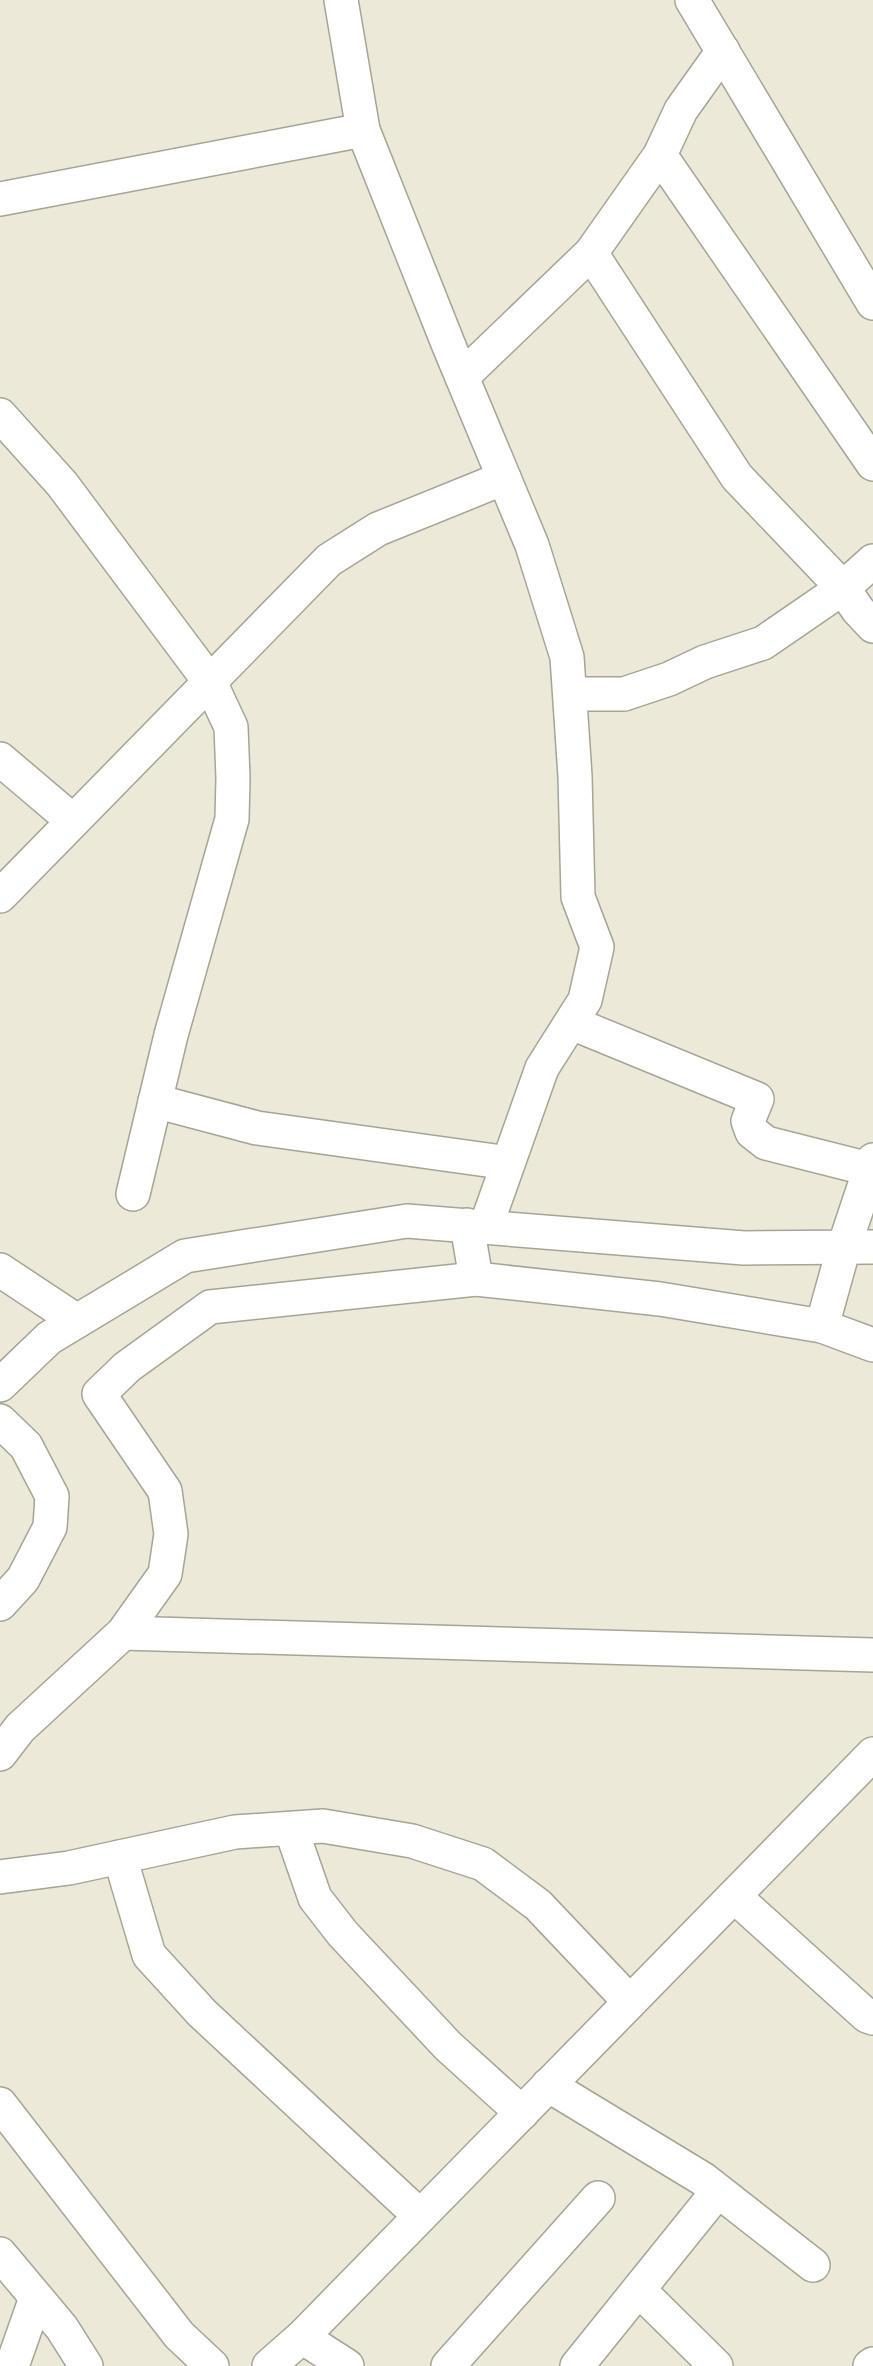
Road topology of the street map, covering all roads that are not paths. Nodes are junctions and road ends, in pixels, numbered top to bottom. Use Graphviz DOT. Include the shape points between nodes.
graph roads {
  1 [pos="341,0"];
  2 [pos="692,0"];
  3 [pos="723,51"];
  4 [pos="363,130"];
  5 [pos="660,155"];
  6 [pos="0,199"];
  7 [pos="591,253"];
  8 [pos="873,303"];
  9 [pos="462,377"];
  10 [pos="0,415"];
  11 [pos="873,464"];
  12 [pos="504,477"];
  13 [pos="873,561"];
  14 [pos="843,588"];
  15 [pos="873,626"];
  16 [pos="210,682"];
  17 [pos="570,694"];
  18 [pos="0,759"];
  19 [pos="74,821"];
  20 [pos="0,896"];
  21 [pos="572,1023"];
  22 [pos="155,1101"];
  23 [pos="508,1162"];
  24 [pos="871,1165"];
  25 [pos="133,1194"];
  26 [pos="477,1226"];
  27 [pos="859,1247"];
  28 [pos="0,1270"];
  29 [pos="476,1279"];
  30 [pos="77,1321"];
  31 [pos="822,1326"];
  32 [pos="873,1345"];
  33 [pos="0,1385"];
  34 [pos="0,1421"];
  35 [pos="0,1604"];
  36 [pos="123,1633"];
  37 [pos="873,1655"];
  38 [pos="0,1754"];
  39 [pos="873,1754"];
  40 [pos="291,1829"];
  41 [pos="120,1857"];
  42 [pos="0,1877"];
  43 [pos="734,1896"];
  44 [pos="630,2002"];
  45 [pos="873,2018"];
  46 [pos="549,2085"];
  47 [pos="0,2104"];
  48 [pos="522,2113"];
  49 [pos="718,2191"];
  50 [pos="598,2198"];
  51 [pos="420,2216"];
  52 [pos="0,2254"];
  53 [pos="813,2265"];
  54 [pos="639,2290"];
  55 [pos="36,2298"];
  56 [pos="302,2337"];
  57 [pos="12,2366"];
  58 [pos="86,2366"];
  59 [pos="212,2366"];
  60 [pos="269,2366"];
  61 [pos="347,2366"];
  62 [pos="448,2366"];
  63 [pos="577,2366"];
  64 [pos="716,2366"];
  1 -- 4 [label="street"];
  2 -- 3 [label="street"];
  3 -- 5 [label="street" via="681,110"];
  3 -- 8 [label="street"];
  4 -- 6 [label="street"];
  4 -- 9 [label="street"];
  5 -- 7 [label="street"];
  5 -- 11 [label="street"];
  7 -- 9 [label="street"];
  7 -- 14 [label="street" via="737,477"];
  9 -- 12 [label="street"];
  10 -- 16 [label="street" via="62,484"];
  12 -- 16 [label="street" via="378,529 329,560"];
  12 -- 17 [label="street" via="532,545 567,657"];
  13 -- 14 [label="street"];
  14 -- 15 [label="street"];
  14 -- 17 [label="street" via="764,643 624,694"];
  16 -- 19 [label="street"];
  16 -- 22 [label="street" via="231,727 232,819"];
  17 -- 21 [label="street" via="578,897 597,947 585,1000"];
  18 -- 19 [label="street"];
  19 -- 20 [label="street"];
  21 -- 23 [label="street" via="542,1068"];
  21 -- 24 [label="street" via="756,1099 748,1121 752,1132 766,1143"];
  22 -- 23 [label="street" via="257,1128"];
  22 -- 25 [label="street"];
  23 -- 26 [label="street"];
  24 -- 27 [label="street"];
  26 -- 27 [label="street" via="744,1248"];
  26 -- 29 [label="street"];
  26 -- 30 [label="street" via="407,1221 185,1256"];
  27 -- 31 [label="street"];
  28 -- 30 [label="street"];
  29 -- 31 [label="street" via="660,1299"];
  29 -- 36 [label="street" via="210,1307 127,1367 99,1394 165,1491 171,1534 165,1574"];
  30 -- 33 [label="street" via="49,1338"];
  31 -- 32 [label="street"];
  34 -- 35 [label="street" via="26,1446 52,1496 50,1527 23,1579"];
  36 -- 37 [label="street"];
  36 -- 38 [label="street" via="20,1728"];
  39 -- 43 [label="street"];
  40 -- 41 [label="street" via="235,1832"];
  40 -- 44 [label="street" via="323,1826 412,1841 483,1864 538,1905"];
  40 -- 48 [label="street" via="315,1898 343,1934 448,2046"];
  41 -- 42 [label="street"];
  41 -- 51 [label="street" via="149,1955 202,2013"];
  43 -- 44 [label="street"];
  43 -- 45 [label="street"];
  44 -- 46 [label="street"];
  46 -- 48 [label="street"];
  46 -- 49 [label="street"];
  47 -- 59 [label="street" via="179,2335"];
  48 -- 51 [label="street"];
  49 -- 53 [label="street"];
  49 -- 54 [label="street"];
  50 -- 62 [label="street"];
  51 -- 56 [label="street"];
  52 -- 55 [label="street"];
  54 -- 63 [label="street"];
  54 -- 64 [label="street"];
  55 -- 57 [label="street"];
  55 -- 58 [label="street" via="62,2328"];
  56 -- 60 [label="street"];
  56 -- 61 [label="street"];
}
